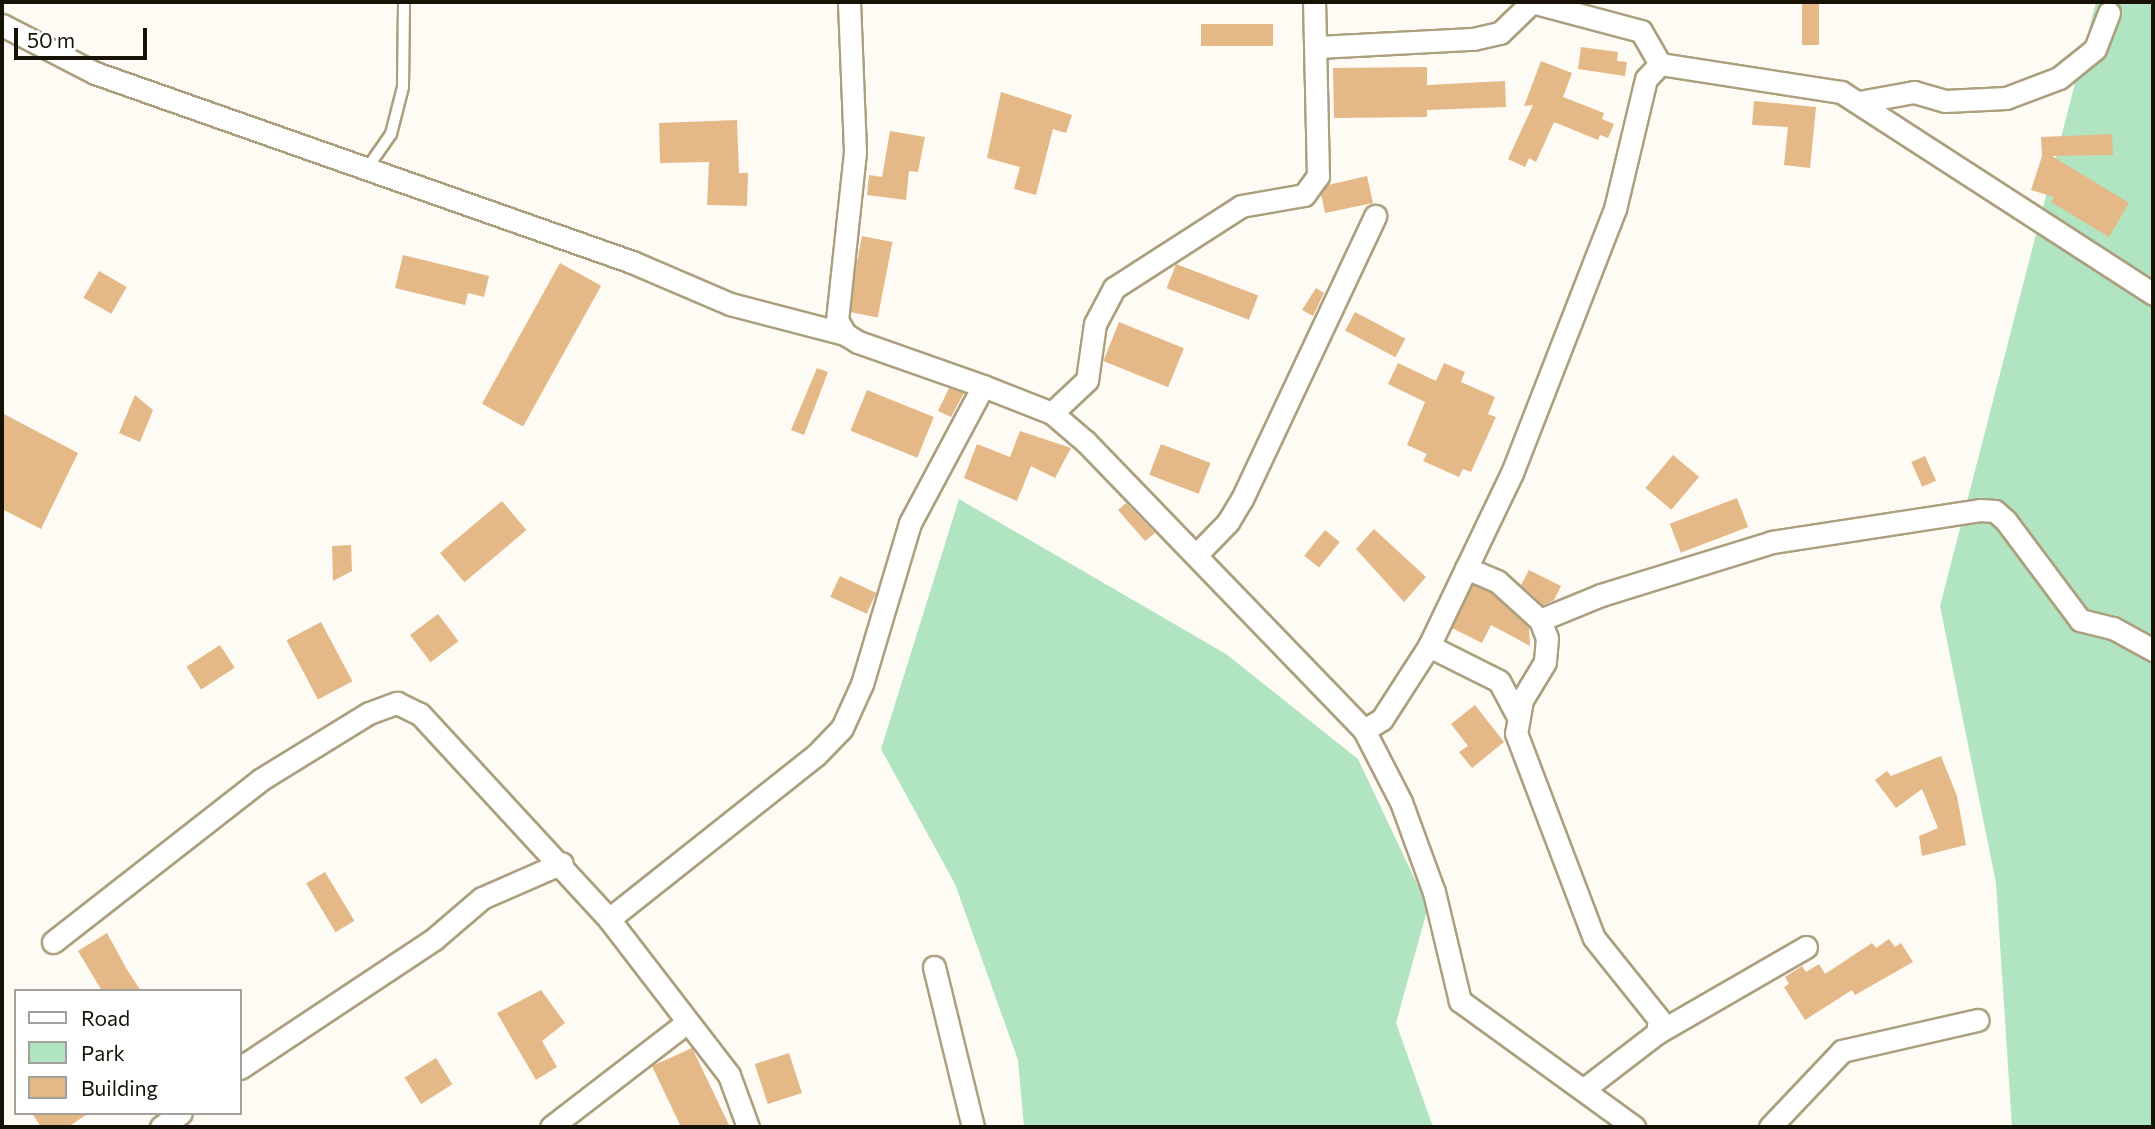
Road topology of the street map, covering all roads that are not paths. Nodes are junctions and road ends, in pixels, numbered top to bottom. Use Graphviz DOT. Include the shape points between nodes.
graph roads {
  1 [pos="404,2"];
  2 [pos="849,2"];
  3 [pos="1314,2"];
  4 [pos="1532,2"];
  5 [pos="2109,13"];
  6 [pos="2,25"];
  7 [pos="1318,47"];
  8 [pos="1660,64"];
  9 [pos="1859,102"];
  10 [pos="368,167"];
  11 [pos="1375,216"];
  12 [pos="2153,294"];
  13 [pos="845,334"];
  14 [pos="984,386"];
  15 [pos="1052,413"];
  16 [pos="1197,554"];
  17 [pos="1466,568"];
  18 [pos="1540,620"];
  19 [pos="1429,646"];
  20 [pos="2153,650"];
  21 [pos="1518,716"];
  22 [pos="1363,730"];
  23 [pos="562,863"];
  24 [pos="609,919"];
  25 [pos="53,942"];
  26 [pos="1807,947"];
  27 [pos="934,967"];
  28 [pos="1977,1020"];
  29 [pos="686,1023"];
  30 [pos="1657,1033"];
  31 [pos="242,1067"];
  32 [pos="1584,1089"];
  33 [pos="178,1115"];
  34 [pos="161,1127"];
  35 [pos="551,1127"];
  36 [pos="748,1127"];
  37 [pos="973,1127"];
  38 [pos="1634,1127"];
  39 [pos="1770,1127"];
  1 -- 10 [label="lane" via="402,87 391,134"];
  2 -- 13 [label="street" via="856,152 838,306"];
  3 -- 7 [label="street"];
  4 -- 7 [label="street" via="1500,33 1473,39"];
  4 -- 8 [label="street" via="1641,31"];
  5 -- 9 [label="street" via="2095,48 2059,78 2006,98 1945,101 1914,92"];
  6 -- 10 [label="street" via="95,74"];
  7 -- 15 [label="street" via="1318,176 1304,195 1241,206 1114,288 1095,324 1087,380"];
  8 -- 9 [label="street" via="1827,87"];
  8 -- 17 [label="street" via="1646,79 1615,209 1512,473"];
  9 -- 12 [label="street"];
  10 -- 13 [label="street" via="632,262 730,304"];
  11 -- 16 [label="street" via="1242,499 1228,523"];
  13 -- 14 [label="street"];
  14 -- 15 [label="street"];
  14 -- 24 [label="street" via="910,523 862,684 842,727 816,755"];
  15 -- 16 [label="street"];
  16 -- 22 [label="street"];
  17 -- 18 [label="street" via="1497,581"];
  17 -- 19 [label="street"];
  18 -- 20 [label="street" via="1601,595 1772,542 1980,510 1995,511 2006,521 2080,620 2113,628"];
  18 -- 21 [label="street" via="1547,638 1545,662"];
  19 -- 21 [label="street" via="1499,681"];
  19 -- 22 [label="street" via="1382,719"];
  21 -- 30 [label="street" via="1522,753 1594,938 1605,958 1656,1008"];
  22 -- 32 [label="street" via="1401,802 1434,892 1461,1001"];
  23 -- 24 [label="street"];
  23 -- 25 [label="street" via="420,714 409,706 383,706 260,780"];
  23 -- 31 [label="street" via="482,898 434,939"];
  24 -- 29 [label="street"];
  26 -- 30 [label="street"];
  27 -- 37 [label="street"];
  28 -- 39 [label="street" via="1842,1051"];
  29 -- 35 [label="street"];
  29 -- 36 [label="street" via="729,1075"];
  30 -- 32 [label="street"];
  32 -- 38 [label="street"];
  33 -- 34 [label="street"];
}
